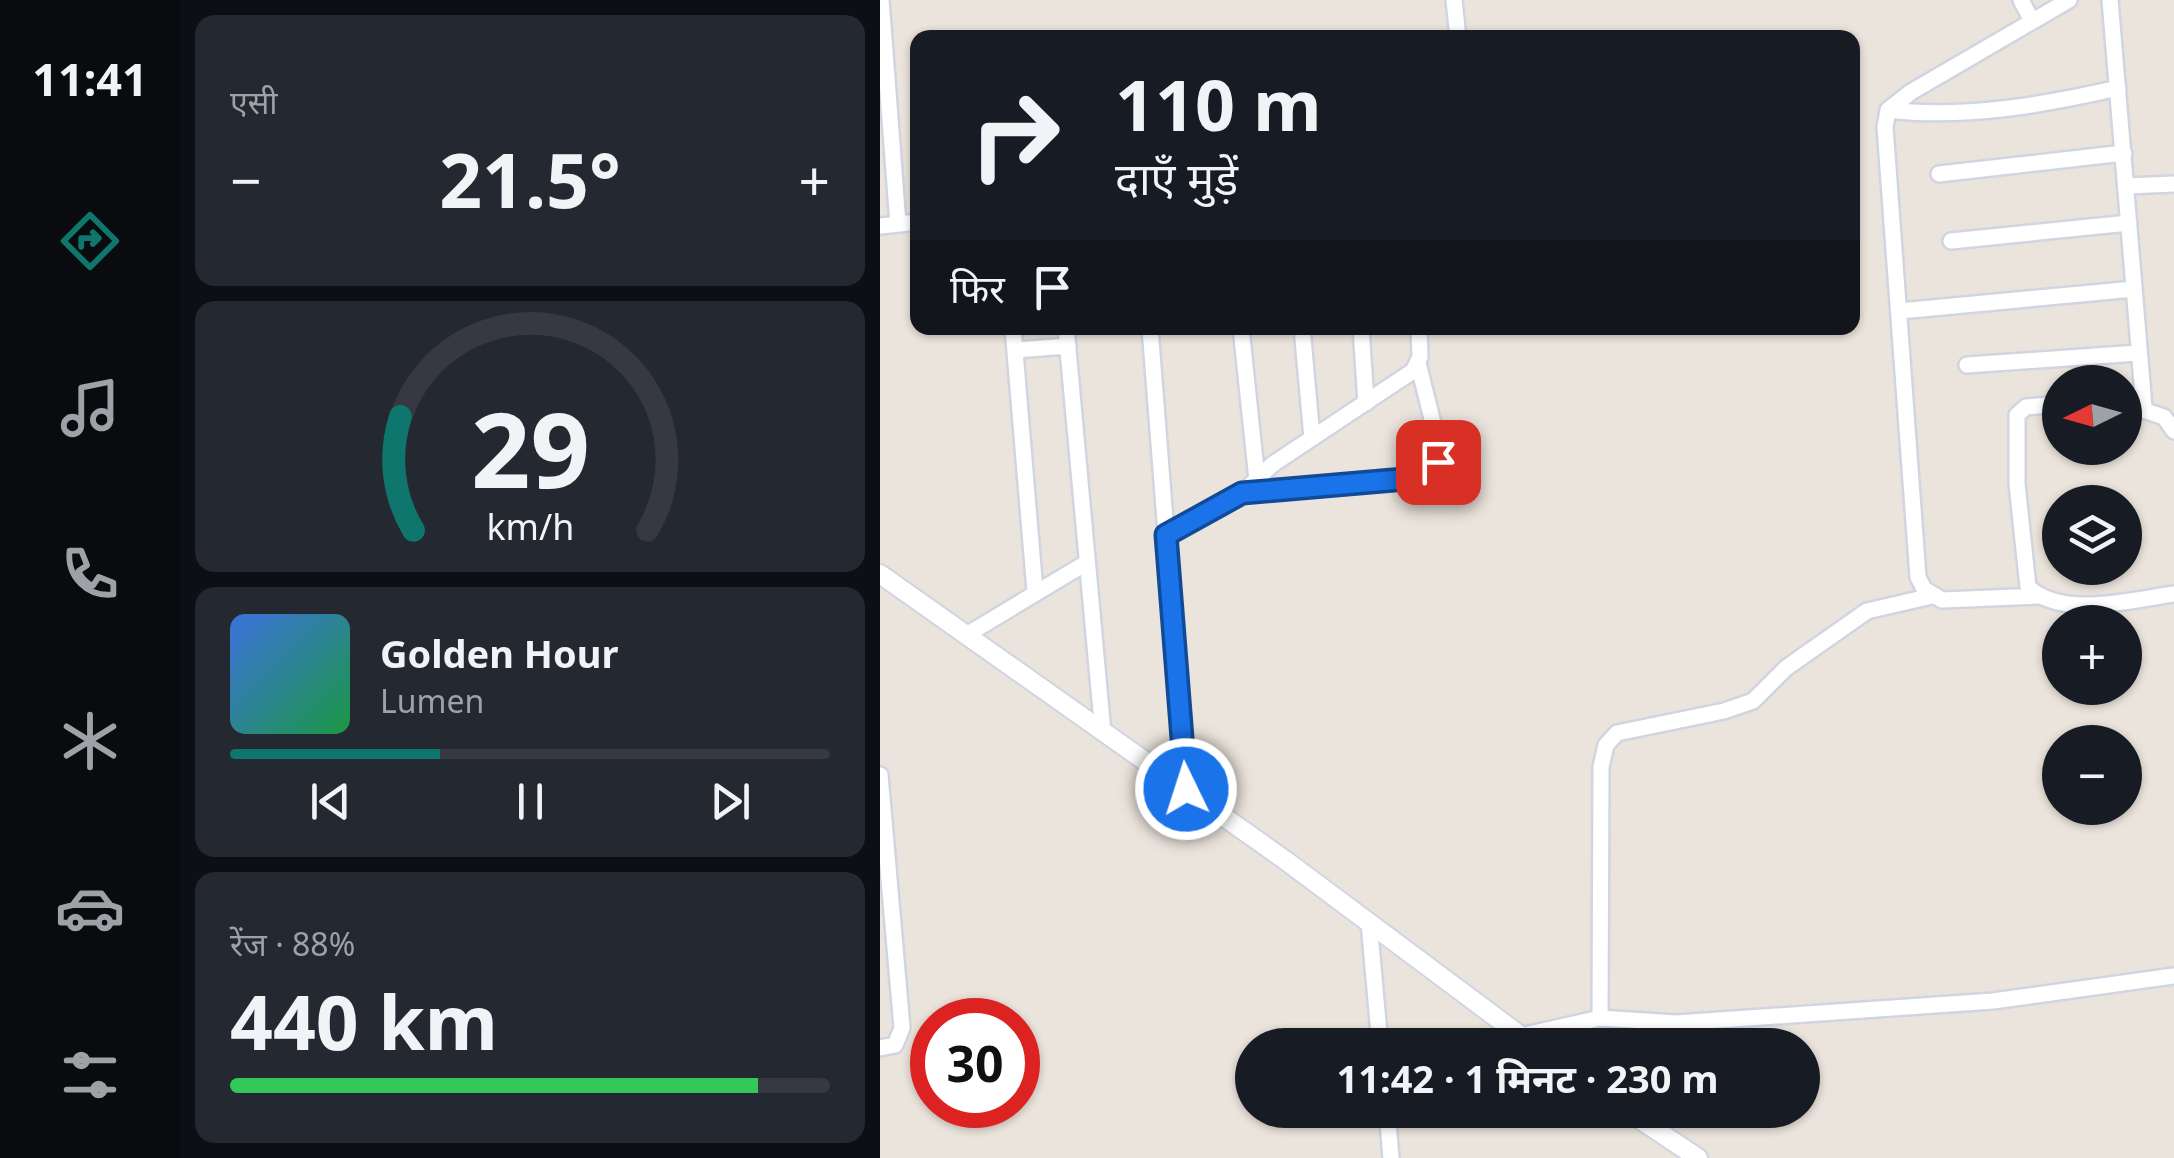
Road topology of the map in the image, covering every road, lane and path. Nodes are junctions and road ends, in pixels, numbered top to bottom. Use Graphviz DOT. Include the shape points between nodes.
graph roads {
  1 [pos="880,0"];
  2 [pos="1454,0"];
  3 [pos="2021,0"];
  4 [pos="2069,0"];
  5 [pos="2110,0"];
  6 [pos="2032,21"];
  7 [pos="1457,30"];
  8 [pos="2118,88"];
  9 [pos="1888,110"];
  10 [pos="2124,153"];
  11 [pos="886,159"];
  12 [pos="1939,174"];
  13 [pos="2174,184"];
  14 [pos="2127,186"];
  15 [pos="910,223"];
  16 [pos="2129,223"];
  17 [pos="898,224"];
  18 [pos="880,226"];
  19 [pos="1951,241"];
  20 [pos="2134,289"];
  21 [pos="1900,311"];
  22 [pos="1014,335"];
  23 [pos="1067,335"];
  24 [pos="1151,335"];
  25 [pos="1241,335"];
  26 [pos="1303,335"];
  27 [pos="1361,335"];
  28 [pos="1419,335"];
  29 [pos="1068,346"];
  30 [pos="1015,350"];
  31 [pos="2138,353"];
  32 [pos="1418,363"];
  33 [pos="1967,365"];
  34 [pos="1366,403"];
  35 [pos="2042,406"];
  36 [pos="2144,407"];
  37 [pos="2174,431"];
  38 [pos="1312,438"];
  39 [pos="1257,480"];
  40 [pos="1242,493"];
  41 [pos="1166,535"];
  42 [pos="1086,564"];
  43 [pos="880,574"];
  44 [pos="1035,591"];
  45 [pos="2174,594"];
  46 [pos="1932,596"];
  47 [pos="2038,596"];
  48 [pos="968,634"];
  49 [pos="1102,733"];
  50 [pos="880,775"];
  51 [pos="1186,789"];
  52 [pos="883,833"];
  53 [pos="886,906"];
  54 [pos="1369,922"];
  55 [pos="2174,976"];
  56 [pos="898,981"];
  57 [pos="880,982"];
  58 [pos="1600,1018"];
  59 [pos="1378,1028"];
  60 [pos="1510,1028"];
  61 [pos="1568,1028"];
  62 [pos="880,1048"];
  63 [pos="1388,1128"];
  64 [pos="1653,1128"];
  65 [pos="1391,1158"];
  66 [pos="1698,1158"];
  1 -- 11 [label="street"];
  2 -- 7 [label="street"];
  3 -- 6 [label="street"];
  4 -- 6 [label="street"];
  5 -- 8 [label="street"];
  6 -- 9 [label="street"];
  8 -- 9 [label="street" via="2020,107"];
  8 -- 10 [label="street"];
  9 -- 21 [label="street"];
  10 -- 12 [label="street"];
  10 -- 14 [label="street"];
  11 -- 17 [label="street"];
  13 -- 14 [label="street"];
  14 -- 16 [label="street"];
  15 -- 17 [label="street"];
  16 -- 19 [label="street"];
  16 -- 20 [label="street"];
  17 -- 18 [label="street"];
  20 -- 21 [label="street"];
  20 -- 31 [label="street"];
  21 -- 46 [label="street" via="1915,564"];
  22 -- 30 [label="street"];
  23 -- 29 [label="street"];
  24 -- 41 [label="street"];
  25 -- 39 [label="street"];
  26 -- 38 [label="street"];
  27 -- 34 [label="street"];
  28 -- 32 [label="street"];
  29 -- 30 [label="street"];
  29 -- 42 [label="street"];
  30 -- 44 [label="street"];
  31 -- 33 [label="street"];
  31 -- 36 [label="street"];
  32 -- 34 [label="street"];
  32 -- 40 [label="street" via="1436,436 1434,473"];
  34 -- 38 [label="street"];
  35 -- 47 [label="street" via="2017,415 2015,430 2025,574"];
  36 -- 37 [label="street"];
  38 -- 39 [label="street"];
  39 -- 40 [label="street"];
  40 -- 41 [label="street"];
  41 -- 51 [label="street"];
  42 -- 44 [label="street"];
  42 -- 49 [label="street"];
  43 -- 48 [label="street"];
  44 -- 48 [label="street"];
  45 -- 47 [label="street" via="2078,604"];
  46 -- 47 [label="street"];
  46 -- 58 [label="street" via="1866,611 1786,668 1753,701 1618,733 1606,745"];
  48 -- 49 [label="street"];
  49 -- 51 [label="street"];
  50 -- 52 [label="street"];
  51 -- 54 [label="street"];
  52 -- 53 [label="street"];
  53 -- 56 [label="street"];
  54 -- 59 [label="street"];
  54 -- 60 [label="street"];
  55 -- 58 [label="street" via="1993,1001 1676,1023"];
  56 -- 57 [label="street"];
  56 -- 62 [label="street" via="901,1037"];
  58 -- 61 [label="street"];
  63 -- 65 [label="street"];
  64 -- 66 [label="street"];
}
